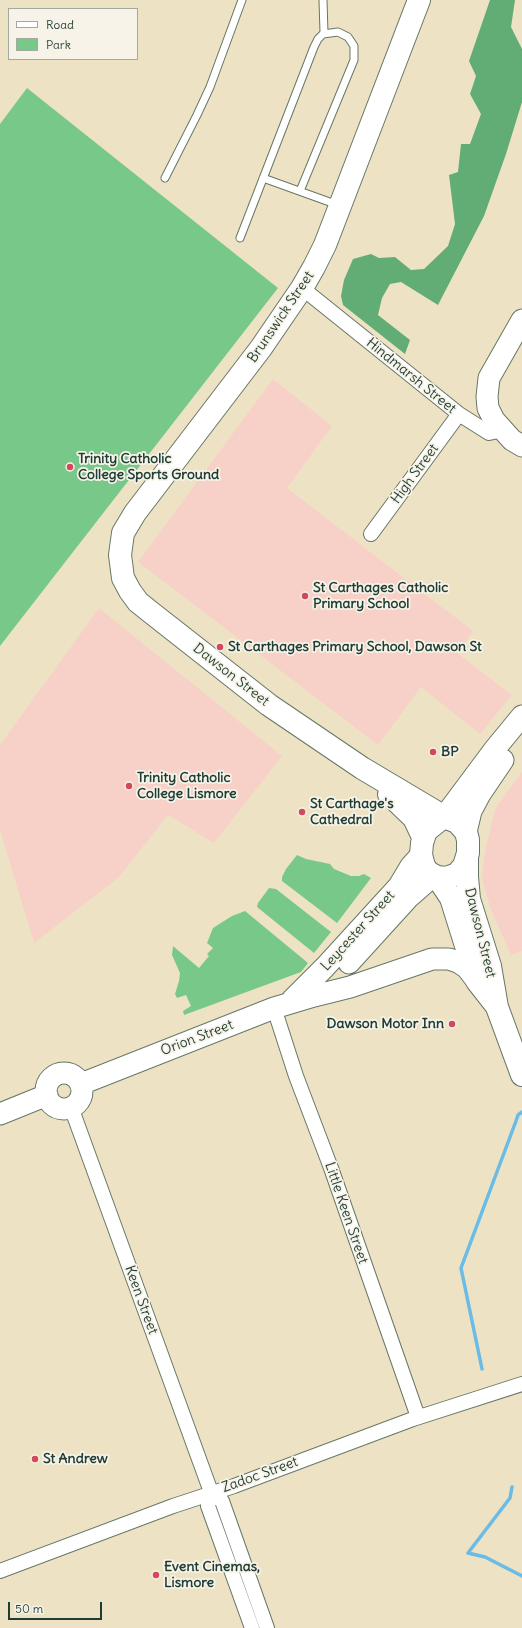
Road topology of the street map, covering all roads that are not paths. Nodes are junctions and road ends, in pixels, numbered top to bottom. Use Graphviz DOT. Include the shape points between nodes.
graph roads {
  1 [pos="242,0"];
  2 [pos="323,0"];
  3 [pos="419,0"];
  4 [pos="324,33"];
  5 [pos="165,178"];
  6 [pos="263,178"];
  7 [pos="300,191"];
  8 [pos="340,205"];
  9 [pos="240,238"];
  10 [pos="302,288"];
  11 [pos="522,320"];
  12 [pos="459,414"];
  13 [pos="499,427"];
  14 [pos="522,446"];
  15 [pos="371,534"];
  16 [pos="120,564"];
  17 [pos="522,716"];
  18 [pos="522,731"];
  19 [pos="362,768"];
  20 [pos="444,818"];
  21 [pos="466,832"];
  22 [pos="422,846"];
  23 [pos="467,859"];
  24 [pos="435,877"];
  25 [pos="477,980"];
  26 [pos="314,996"];
  27 [pos="281,1006"];
  28 [pos="497,1007"];
  29 [pos="522,1075"];
  30 [pos="81,1084"];
  31 [pos="47,1095"];
  32 [pos="71,1107"];
  33 [pos="0,1114"];
  34 [pos="522,1384"];
  35 [pos="418,1417"];
  36 [pos="211,1492"];
  37 [pos="1,1567"];
  38 [pos="252,1628"];
  39 [pos="267,1628"];
  1 -- 5 [label="lane" via="210,87"];
  2 -- 4 [label="lane"];
  3 -- 8 [label="main road, Brunswick Street"];
  4 -- 6 [label="lane" via="314,47"];
  4 -- 7 [label="lane" via="338,32 348,37 354,46 354,60"];
  6 -- 7 [label="lane"];
  6 -- 9 [label="lane"];
  7 -- 8 [label="lane"];
  8 -- 10 [label="main road, Brunswick Street" via="325,245"];
  10 -- 12 [label="street, Hindmarsh Street"];
  10 -- 16 [label="main road, Brunswick Street" via="261,348 135,513 123,533"];
  11 -- 13 [label="street" via="489,378 486,397 488,408"];
  12 -- 13 [label="street, Hindmarsh Street" via="489,433"];
  12 -- 15 [label="street, High Street"];
  13 -- 14 [label="street"];
  16 -- 19 [label="main road, Dawson Street" via="123,578 130,591 143,606 269,705"];
  17 -- 20 [label="street"];
  18 -- 21 [label="street" via="480,794 471,811"];
  19 -- 20 [label="main road, Dawson Street"];
  19 -- 22 [label="main road, Dawson Street" via="414,818"];
  20 -- 21 [label="main road" via="457,822"];
  20 -- 22 [label="main road" via="430,827"];
  21 -- 23 [label="main road"];
  22 -- 24 [label="main road" via="424,866"];
  22 -- 27 [label="street, Leycester Street" via="399,886 325,967"];
  23 -- 24 [label="main road" via="457,874 446,878"];
  23 -- 28 [label="main road, Dawson Street" via="469,898 490,966"];
  24 -- 25 [label="main road, Dawson Street" via="451,898"];
  24 -- 26 [label="street, Orion Street" via="409,897 338,975"];
  25 -- 26 [label="street, Orion Street" via="458,962 440,958"];
  25 -- 28 [label="main road, Dawson Street"];
  26 -- 27 [label="street, Orion Street"];
  27 -- 30 [label="street, Orion Street"];
  27 -- 35 [label="street, Little Keen Street" via="296,1076"];
  28 -- 29 [label="main road, Dawson Street"];
  30 -- 31 [label="street" via="74,1076 59,1074 49,1081"];
  30 -- 32 [label="street" via="79,1101"];
  31 -- 32 [label="street" via="54,1105"];
  31 -- 33 [label="street"];
  32 -- 36 [label="street, Keen Street"];
  34 -- 35 [label="street, Zadoc Street"];
  35 -- 36 [label="street, Zadoc Street" via="234,1486"];
  36 -- 37 [label="street, Zadoc Street"];
  36 -- 38 [label="street, Keen Street" via="208,1506"];
  36 -- 39 [label="street, Keen Street" via="222,1501"];
}
